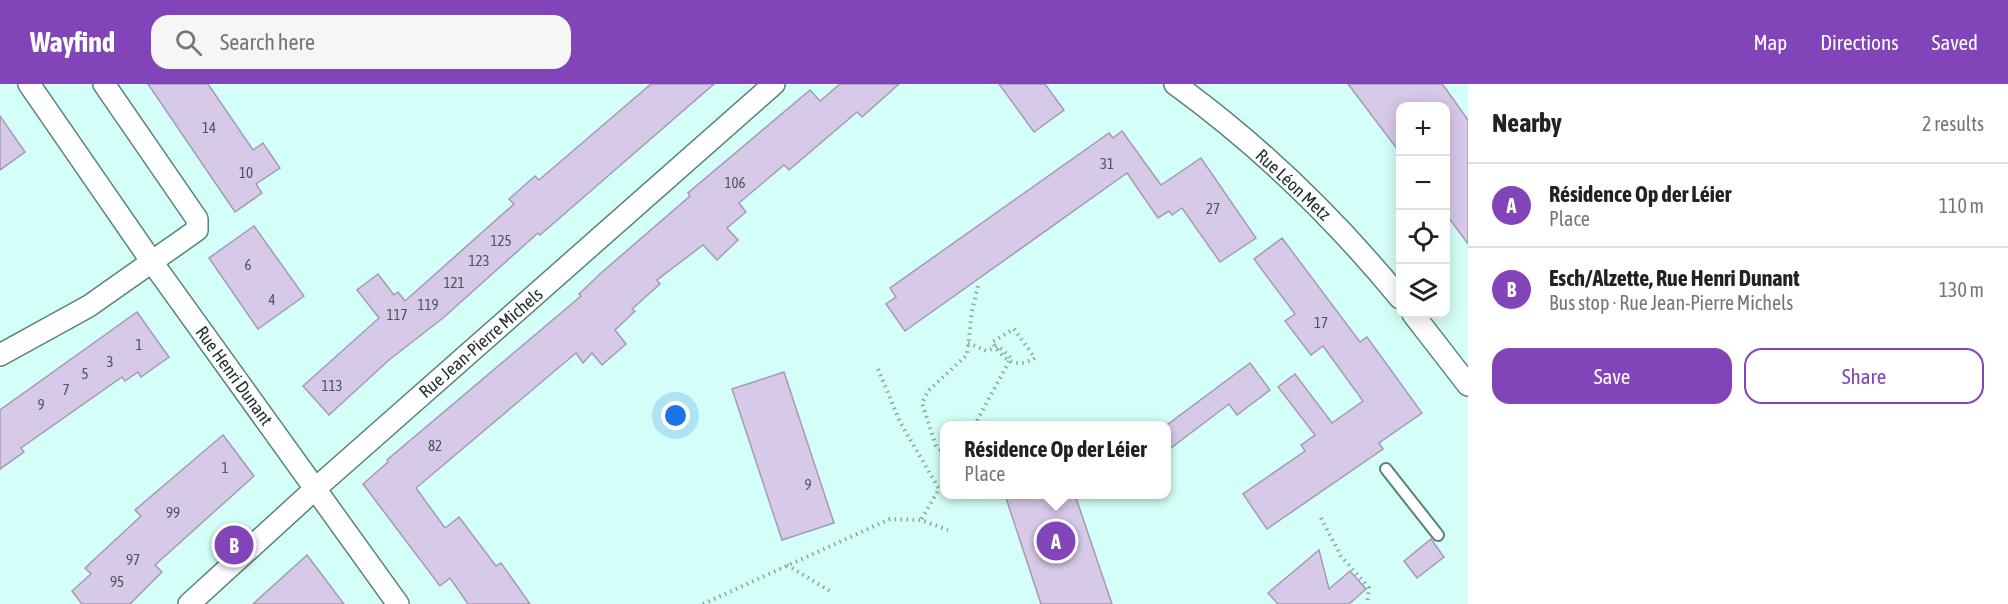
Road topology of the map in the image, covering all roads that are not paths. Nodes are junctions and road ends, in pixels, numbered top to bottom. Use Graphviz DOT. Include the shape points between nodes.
graph roads {
  1 [pos="29,84"];
  2 [pos="104,84"];
  3 [pos="774,84"];
  4 [pos="1175,84"];
  5 [pos="152,262"];
  6 [pos="1396,292"];
  7 [pos="1416,318"];
  8 [pos="0,355"];
  9 [pos="1468,385"];
  10 [pos="1386,469"];
  11 [pos="315,489"];
  12 [pos="1438,535"];
  13 [pos="189,604"];
  14 [pos="398,604"];
  1 -- 5 [label="street, Rue Henri Dunant"];
  2 -- 5 [label="street" via="197,219 197,230"];
  3 -- 11 [label="street, Rue Jean-Pierre Michels"];
  4 -- 6 [label="street, Rue Léon Metz" via="1264,156 1323,211"];
  5 -- 8 [label="street" via="88,306"];
  5 -- 11 [label="street, Rue Henri Dunant"];
  7 -- 9 [label="street"];
  10 -- 12 [label="lane"];
  11 -- 13 [label="street, Rue Jean-Pierre Michels"];
  11 -- 14 [label="street, Rue Henri Dunant"];
}
